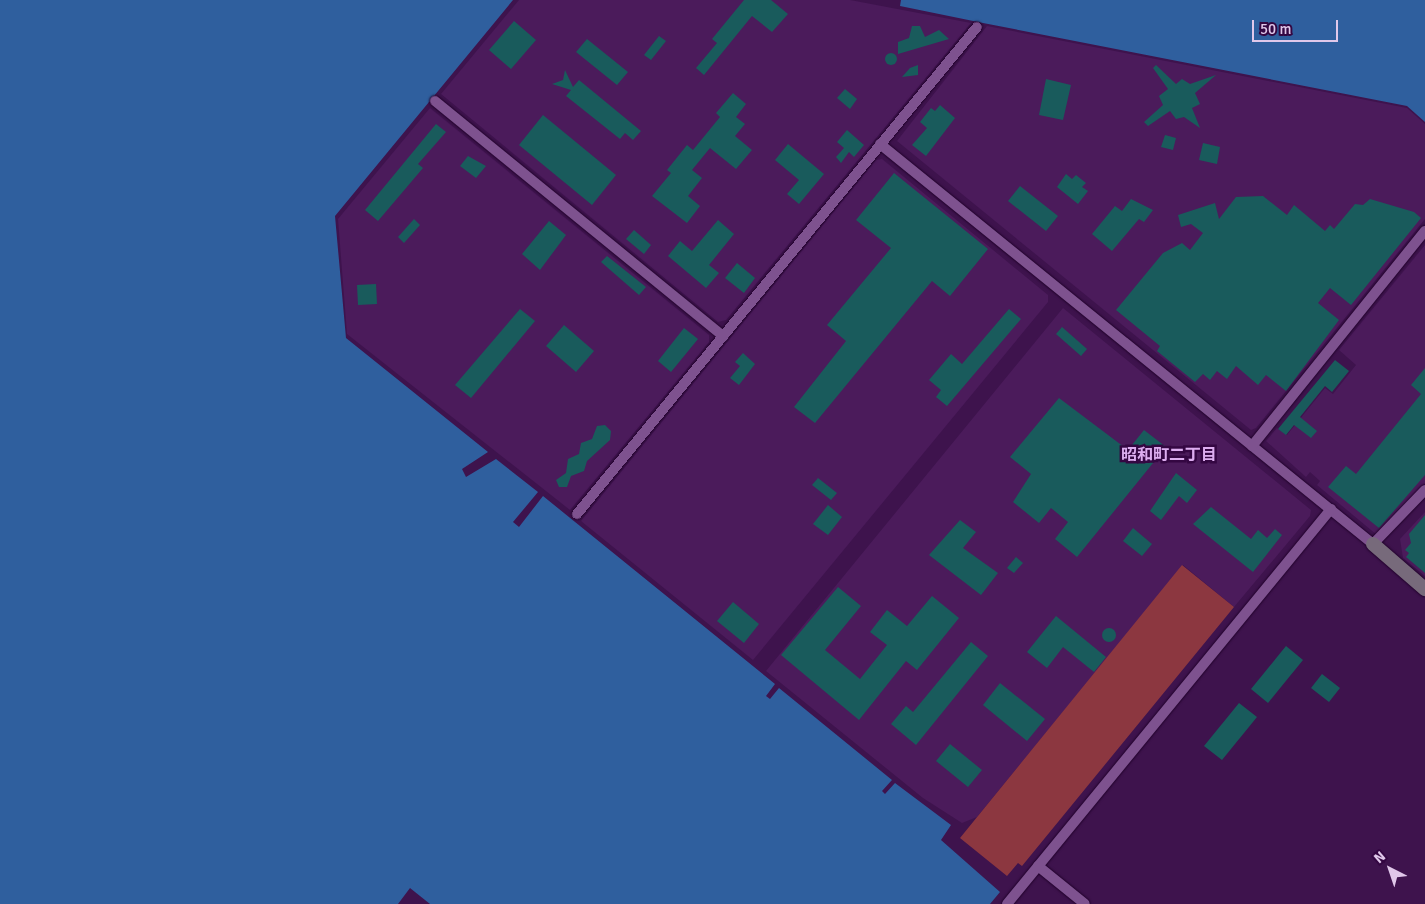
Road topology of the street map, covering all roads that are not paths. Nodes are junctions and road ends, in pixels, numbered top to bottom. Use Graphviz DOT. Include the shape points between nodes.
graph roads {
  1 [pos="977,27"];
  2 [pos="435,101"];
  3 [pos="880,144"];
  4 [pos="1425,231"];
  5 [pos="723,336"];
  6 [pos="1252,446"];
  7 [pos="1425,490"];
  8 [pos="1330,510"];
  9 [pos="577,514"];
  10 [pos="1373,544"];
  11 [pos="1425,589"];
  12 [pos="1038,866"];
  13 [pos="1007,904"];
  14 [pos="1085,904"];
  1 -- 3 [label="street"];
  2 -- 5 [label="street"];
  3 -- 5 [label="street"];
  3 -- 6 [label="street"];
  4 -- 6 [label="street"];
  5 -- 9 [label="street"];
  6 -- 8 [label="street"];
  7 -- 10 [label="street"];
  8 -- 10 [label="street"];
  8 -- 12 [label="street"];
  10 -- 11 [label="street"];
  12 -- 13 [label="street"];
  12 -- 14 [label="street"];
}
